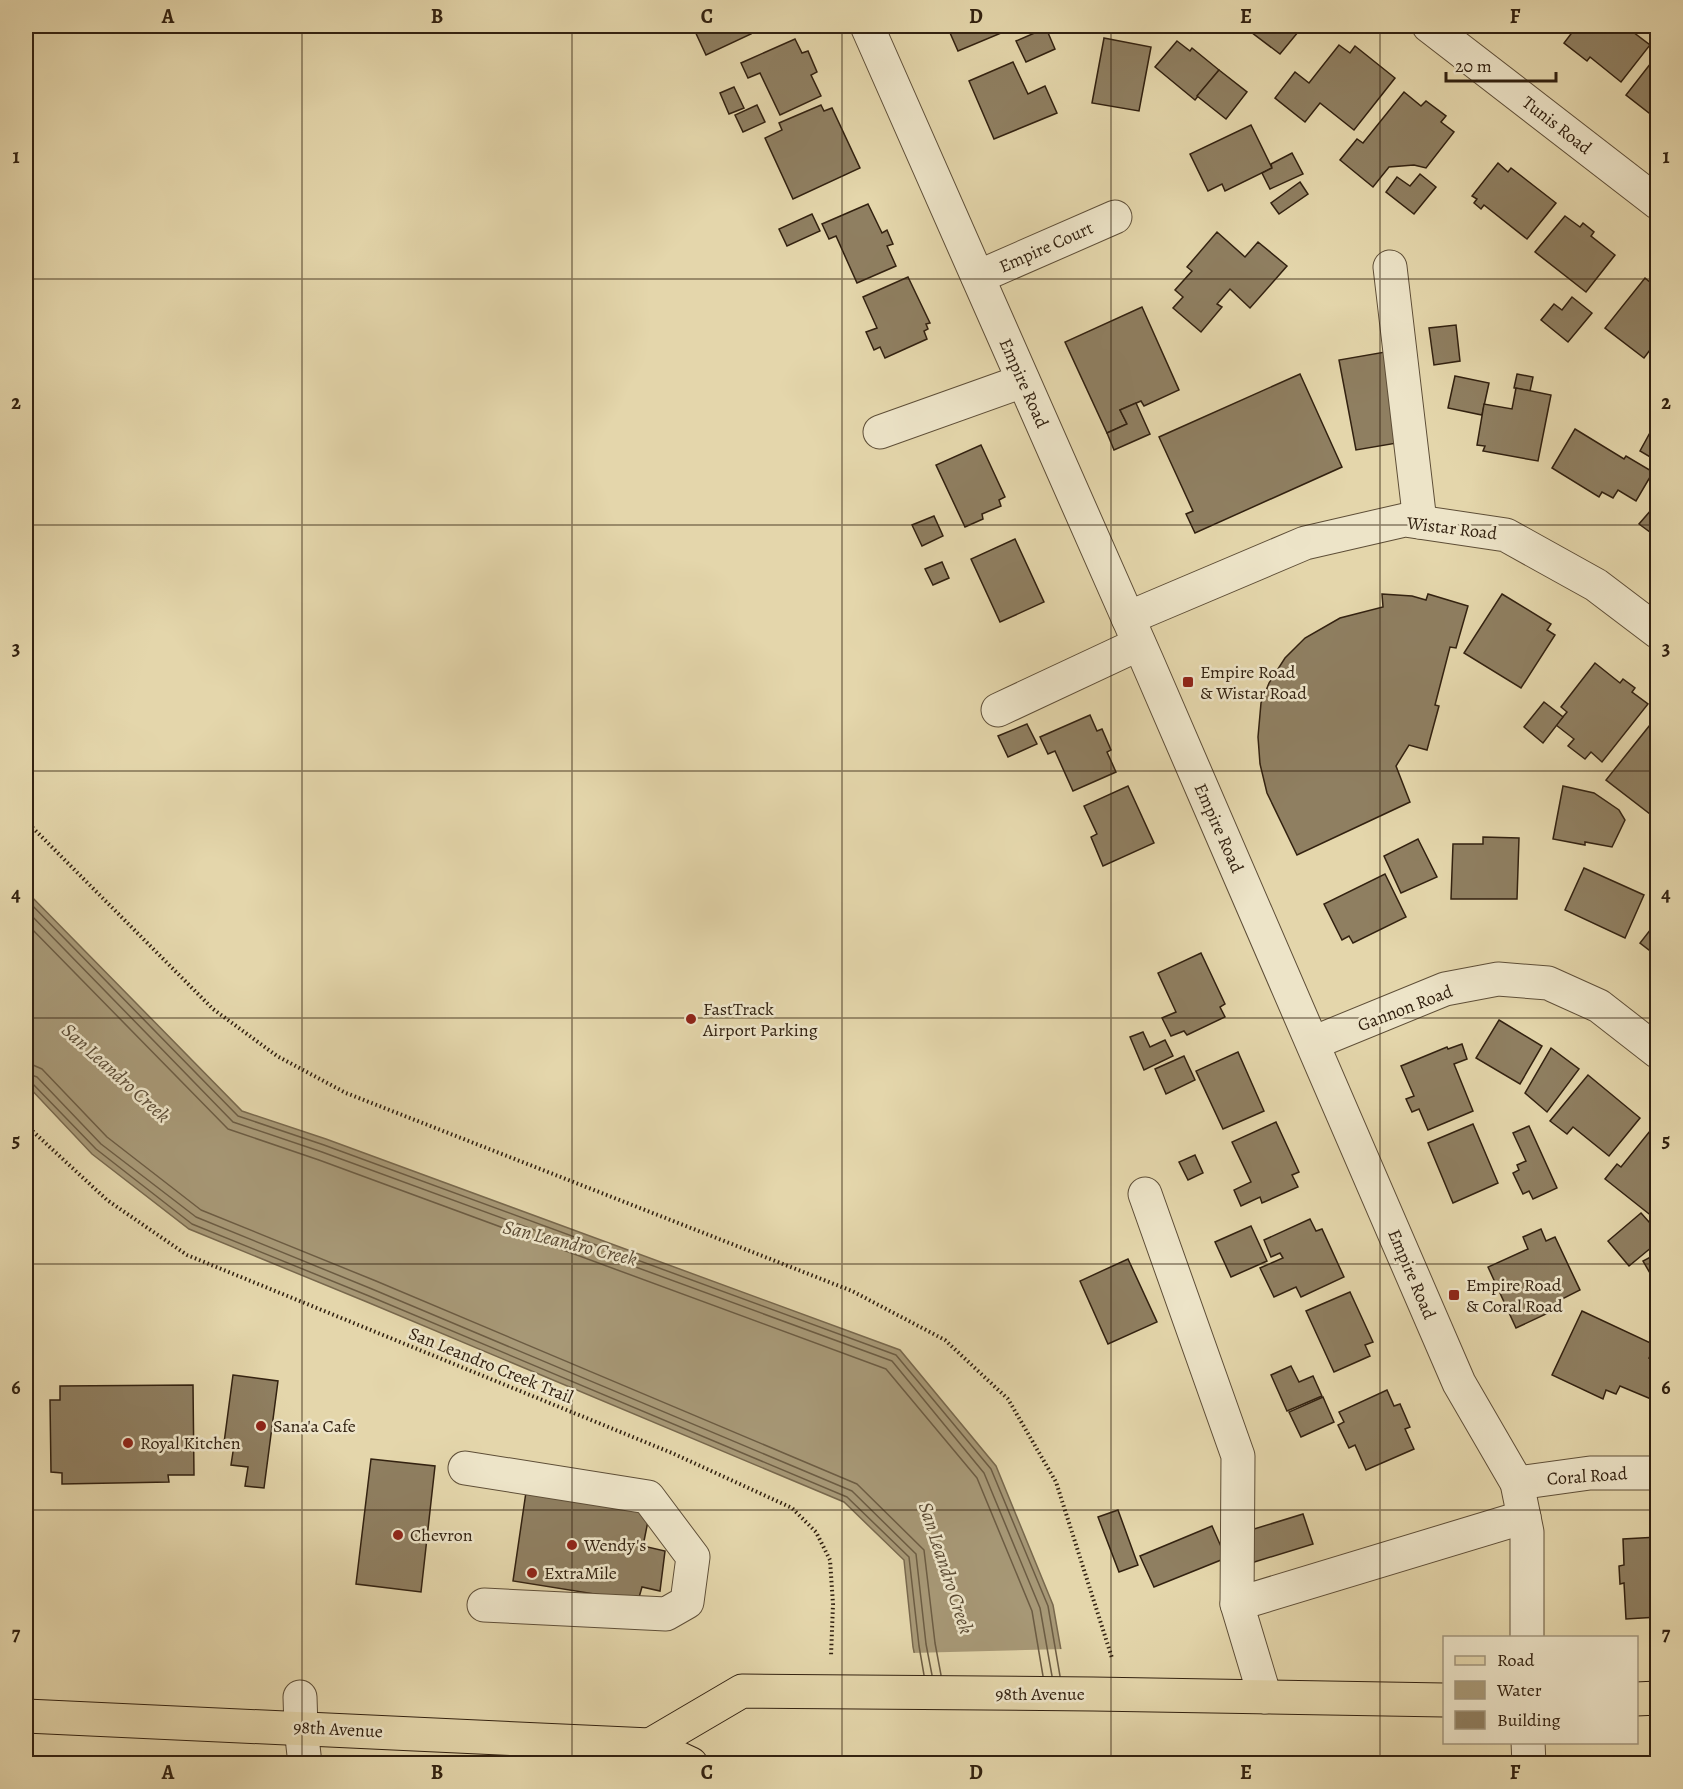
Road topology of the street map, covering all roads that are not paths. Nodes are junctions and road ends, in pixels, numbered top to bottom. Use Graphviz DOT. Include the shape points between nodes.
graph roads {
  1 [pos="867,26"];
  2 [pos="1429,26"];
  3 [pos="1658,203"];
  4 [pos="1115,217"];
  5 [pos="1390,267"];
  6 [pos="978,277"];
  7 [pos="1023,381"];
  8 [pos="880,432"];
  9 [pos="1420,522"];
  10 [pos="1133,631"];
  11 [pos="1658,632"];
  12 [pos="998,710"];
  13 [pos="1313,1043"];
  14 [pos="1658,1052"];
  15 [pos="1145,1194"];
  16 [pos="465,1468"];
  17 [pos="1658,1473"];
  18 [pos="1517,1483"];
  19 [pos="1524,1517"];
  20 [pos="1237,1604"];
  21 [pos="484,1605"];
  22 [pos="1527,1636"];
  23 [pos="1265,1697"];
  24 [pos="1658,1698"];
  25 [pos="1638,1699"];
  26 [pos="1443,1700"];
  27 [pos="300,1712"];
  28 [pos="26,1716"];
  29 [pos="1528,1744"];
  30 [pos="650,1745"];
  31 [pos="605,1753"];
  32 [pos="305,1764"];
  33 [pos="691,1764"];
  34 [pos="1529,1764"];
  1 -- 6 [label="street, Empire Road"];
  2 -- 3 [label="street, Tunis Road"];
  4 -- 6 [label="street, Empire Court"];
  5 -- 9 [label="street"];
  6 -- 7 [label="street, Empire Road"];
  7 -- 8 [label="street"];
  7 -- 10 [label="street, Empire Road"];
  9 -- 10 [label="street, Wistar Road" via="1405,520 1305,543"];
  9 -- 11 [label="street, Wistar Road" via="1506,535 1596,585"];
  10 -- 12 [label="street, Wistar Road"];
  10 -- 13 [label="street, Empire Road"];
  13 -- 14 [label="street, Gannon Road" via="1445,989 1498,979 1548,983 1599,1005"];
  13 -- 18 [label="street, Empire Road" via="1459,1383"];
  15 -- 20 [label="street" via="1239,1456"];
  16 -- 21 [label="street" via="648,1497 693,1557 687,1602 666,1614"];
  17 -- 18 [label="street, Coral Road" via="1590,1473"];
  18 -- 19 [label="street, Empire Road"];
  19 -- 20 [label="street"];
  19 -- 22 [label="street, Empire Road"];
  20 -- 23 [label="street"];
  23 -- 26 [label="main road, 98th Avenue"];
  23 -- 30 [label="main road, 98th Avenue" via="742,1691"];
  24 -- 25 [label="main road"];
  27 -- 28 [label="main road, 98th Avenue"];
  27 -- 31 [label="main road, 98th Avenue"];
  27 -- 32 [label="street"];
  29 -- 34 [label="street"];
  30 -- 31 [label="main road, 98th Avenue"];
  30 -- 33 [label="main road, 98th Avenue"];
}
